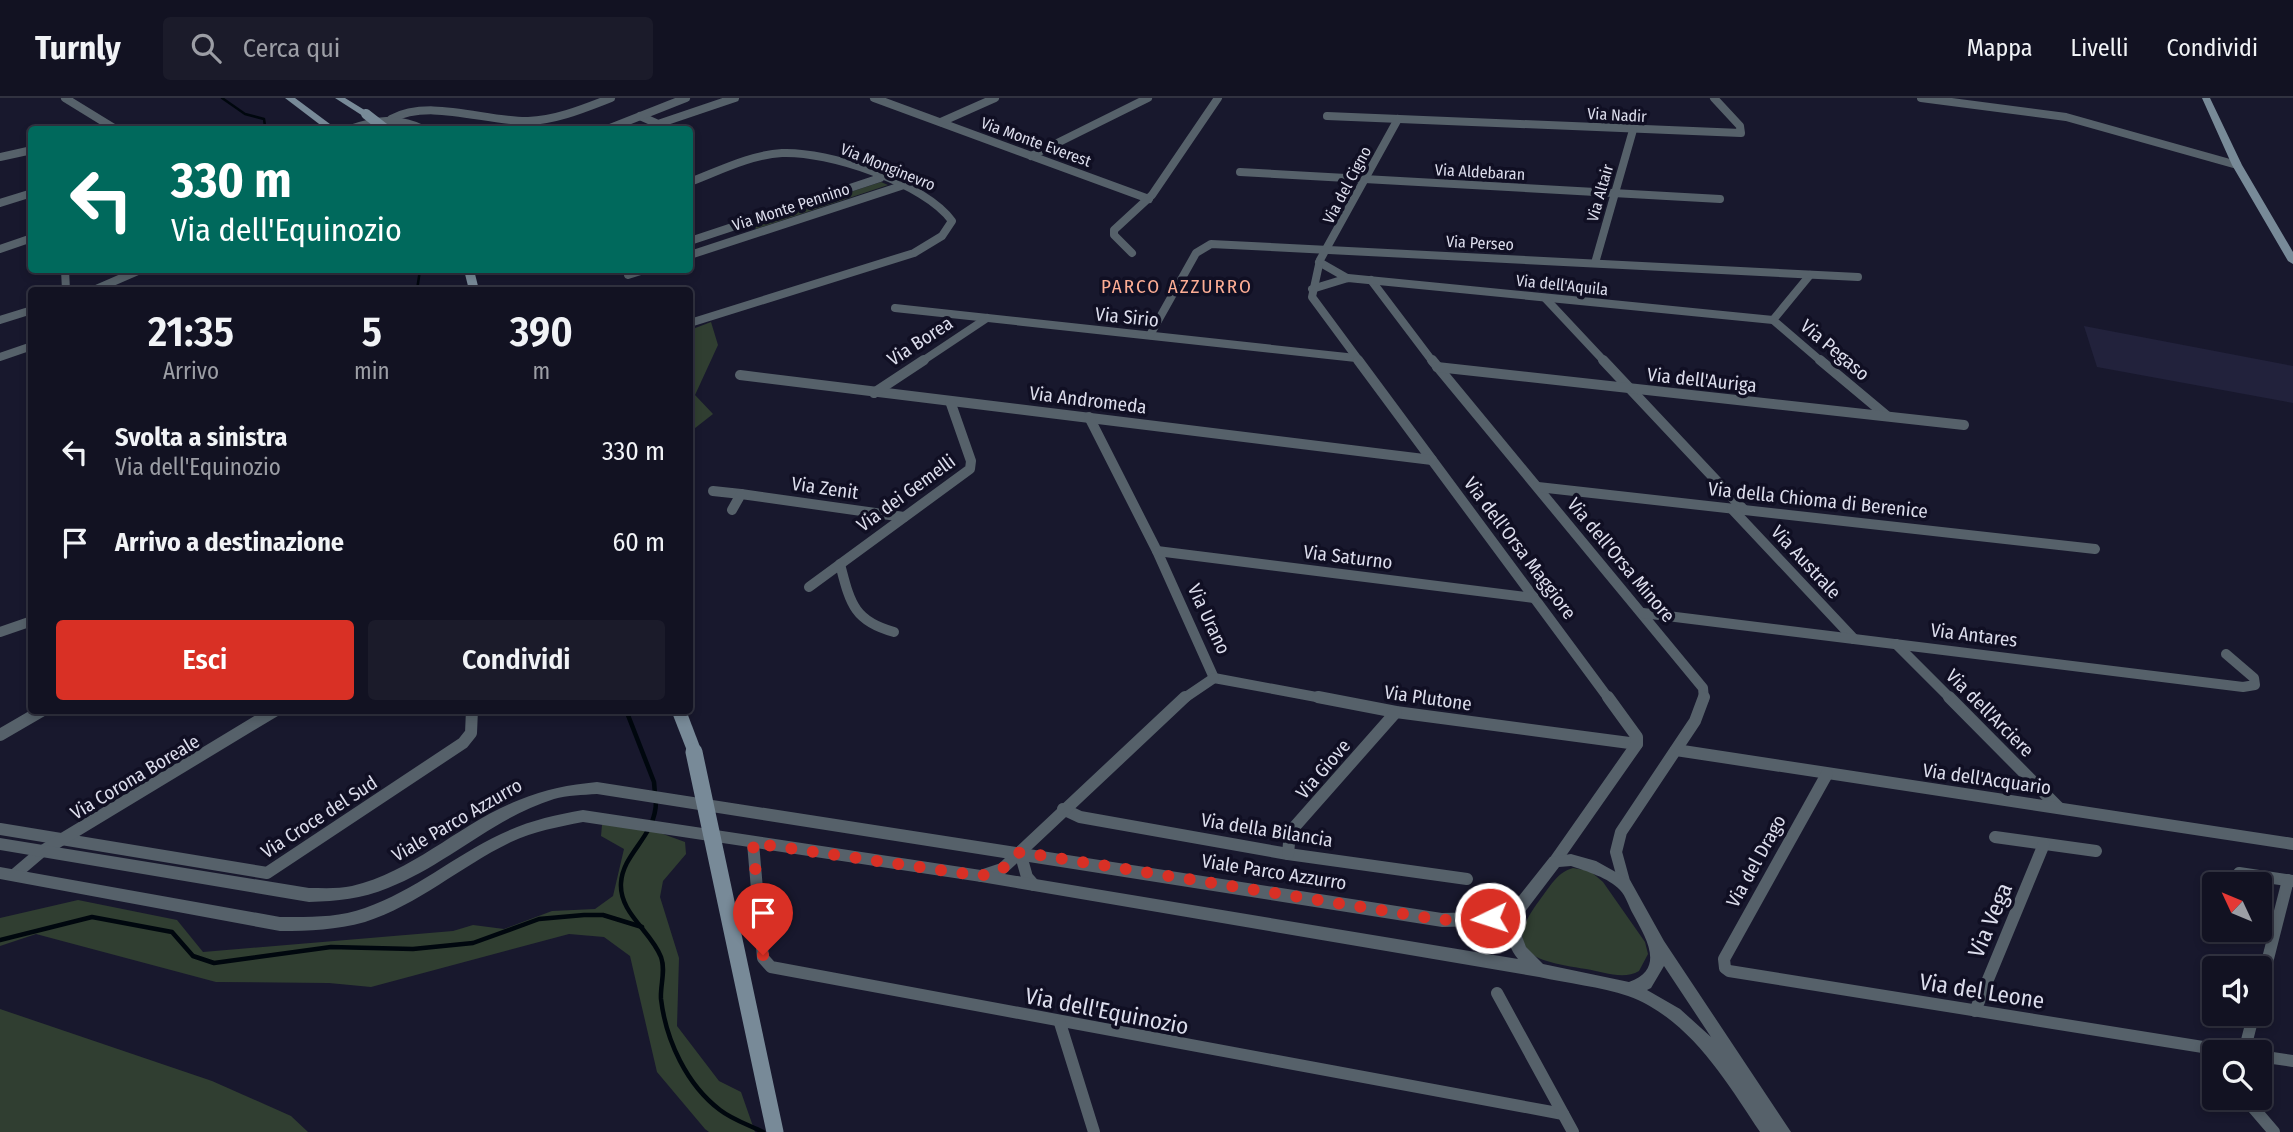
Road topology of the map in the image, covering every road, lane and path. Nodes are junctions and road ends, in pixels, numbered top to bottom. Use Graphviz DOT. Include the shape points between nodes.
graph roads {
  1 [pos="65,98"];
  2 [pos="289,98"];
  3 [pos="340,98"];
  4 [pos="611,98"];
  5 [pos="686,98"];
  6 [pos="736,98"];
  7 [pos="874,98"];
  8 [pos="995,98"];
  9 [pos="1148,98"];
  10 [pos="1218,98"];
  11 [pos="1714,98"];
  12 [pos="1921,98"];
  13 [pos="2206,98"];
  14 [pos="640,116"];
  15 [pos="1327,116"];
  16 [pos="390,119"];
  17 [pos="1398,119"];
  18 [pos="941,122"];
  19 [pos="110,126"];
  20 [pos="328,126"];
  21 [pos="363,126"];
  22 [pos="381,126"];
  23 [pos="417,126"];
  24 [pos="615,126"];
  25 [pos="1633,130"];
  26 [pos="28,151"];
  27 [pos="1031,156"];
  28 [pos="0,157"];
  29 [pos="2237,165"];
  30 [pos="1240,172"];
  31 [pos="880,178"];
  32 [pos="1366,180"];
  33 [pos="693,181"];
  34 [pos="901,186"];
  35 [pos="1615,193"];
  36 [pos="28,194"];
  37 [pos="1149,199"];
  38 [pos="1720,199"];
  39 [pos="0,204"];
  40 [pos="28,239"];
  41 [pos="693,241"];
  42 [pos="1329,248"];
  43 [pos="0,249"];
  44 [pos="1132,253"];
  45 [pos="693,254"];
  46 [pos="2293,261"];
  47 [pos="1319,262"];
  48 [pos="1595,263"];
  49 [pos="134,273"];
  50 [pos="634,273"];
  51 [pos="628,275"];
  52 [pos="1810,275"];
  53 [pos="1858,277"];
  54 [pos="1348,278"];
  55 [pos="1371,280"];
  56 [pos="103,287"];
  57 [pos="1312,289"];
  58 [pos="1545,298"];
  59 [pos="895,308"];
  60 [pos="28,311"];
  61 [pos="987,318"];
  62 [pos="0,320"];
  63 [pos="1773,320"];
  64 [pos="693,322"];
  65 [pos="1150,335"];
  66 [pos="28,347"];
  67 [pos="0,357"];
  68 [pos="1356,358"];
  69 [pos="1437,367"];
  70 [pos="740,375"];
  71 [pos="1634,390"];
  72 [pos="873,393"];
  73 [pos="950,401"];
  74 [pos="1888,417"];
  75 [pos="1089,418"];
  76 [pos="1964,425"];
  77 [pos="1432,460"];
  78 [pos="1538,487"];
  79 [pos="713,491"];
  80 [pos="741,494"];
  81 [pos="1738,509"];
  82 [pos="732,510"];
  83 [pos="904,517"];
  84 [pos="2095,548"];
  85 [pos="1157,551"];
  86 [pos="840,564"];
  87 [pos="809,587"];
  88 [pos="1534,598"];
  89 [pos="1643,613"];
  90 [pos="28,622"];
  91 [pos="0,632"];
  92 [pos="894,632"];
  93 [pos="1854,639"];
  94 [pos="1896,644"];
  95 [pos="2226,654"];
  96 [pos="1214,678"];
  97 [pos="1396,712"];
  98 [pos="36,714"];
  99 [pos="268,714"];
  100 [pos="472,714"];
  101 [pos="680,714"];
  102 [pos="0,735"];
  103 [pos="1637,744"];
  104 [pos="1676,750"];
  105 [pos="1827,774"];
  106 [pos="2059,808"];
  107 [pos="1063,809"];
  108 [pos="0,829"];
  109 [pos="1994,837"];
  110 [pos="63,840"];
  111 [pos="753,843"];
  112 [pos="0,844"];
  113 [pos="2044,844"];
  114 [pos="2293,844"];
  115 [pos="2096,851"];
  116 [pos="41,852"];
  117 [pos="1020,852"];
  118 [pos="1288,854"];
  119 [pos="1555,862"];
  120 [pos="7,874"];
  121 [pos="981,876"];
  122 [pos="2272,877"];
  123 [pos="1467,879"];
  124 [pos="2291,880"];
  125 [pos="1034,885"];
  126 [pos="1625,885"];
  127 [pos="1519,906"];
  128 [pos="1658,945"];
  129 [pos="2269,956"];
  130 [pos="1725,968"];
  131 [pos="1539,970"];
  132 [pos="1629,989"];
  133 [pos="1497,993"];
  134 [pos="1975,1011"];
  135 [pos="1060,1023"];
  136 [pos="2202,1047"];
  137 [pos="2272,1058"];
  138 [pos="2293,1061"];
  139 [pos="2255,1110"];
  140 [pos="1563,1114"];
  141 [pos="775,1132"];
  142 [pos="1094,1132"];
  143 [pos="1573,1132"];
  144 [pos="1770,1132"];
  145 [pos="1783,1132"];
  146 [pos="2274,1132"];
  1 -- 19 [label="street"];
  2 -- 20 [label="main road"];
  3 -- 22 [label="main road, bridge"];
  4 -- 16 [label="street" via="533,121 425,105 402,109"];
  5 -- 14 [label="street"];
  6 -- 14 [label="street" via="658,124"];
  7 -- 18 [label="street, Via Monte Everest"];
  8 -- 18 [label="street"];
  9 -- 27 [label="street"];
  10 -- 37 [label="street"];
  11 -- 25 [label="street, Via Nadir" via="1742,133"];
  12 -- 29 [label="street" via="2066,117"];
  13 -- 29 [label="main road"];
  14 -- 24 [label="street"];
  15 -- 17 [label="street, Via Nadir"];
  16 -- 21 [label="street"];
  16 -- 23 [label="street"];
  17 -- 25 [label="street, Via Nadir"];
  17 -- 32 [label="street, Via del Cigno"];
  18 -- 27 [label="street, Via Monte Everest"];
  25 -- 35 [label="street, Via Altair"];
  26 -- 28 [label="street"];
  27 -- 37 [label="street, Via Monte Everest"];
  29 -- 46 [label="main road"];
  30 -- 32 [label="street, Via Aldebaran"];
  31 -- 33 [label="street, Via Monginevro" via="825,157 795,153 757,158"];
  31 -- 34 [label="street, Via Monginevro"];
  31 -- 41 [label="street, Via Monte Pennino"];
  32 -- 35 [label="street, Via Aldebaran"];
  32 -- 42 [label="street, Via del Cigno"];
  34 -- 45 [label="street, Via Monte Pennino"];
  34 -- 64 [label="street, Via Monginevro" via="931,198 950,214 950,227 934,242 902,257"];
  35 -- 38 [label="street, Via Aldebaran"];
  35 -- 48 [label="street, Via Altair"];
  36 -- 39 [label="street"];
  37 -- 44 [label="street" via="1114,232"];
  40 -- 43 [label="street"];
  42 -- 47 [label="street, Via del Cigno"];
  42 -- 48 [label="street, Via Perseo"];
  42 -- 65 [label="street, Via Perseo" via="1205,246 1196,253"];
  47 -- 54 [label="street"];
  47 -- 57 [label="street, Via del Cigno"];
  48 -- 52 [label="street, Via Perseo"];
  49 -- 56 [label="street"];
  50 -- 51 [label="street"];
  52 -- 53 [label="street, Via Perseo"];
  52 -- 63 [label="street, Via Pegaso"];
  54 -- 55 [label="street, Via dell'Aquila"];
  54 -- 57 [label="street"];
  55 -- 58 [label="street, Via dell'Aquila"];
  55 -- 69 [label="street, Via dell'Orsa Minore"];
  57 -- 68 [label="street, Via dell'Orsa Maggiore" via="1317,305"];
  58 -- 63 [label="street, Via dell'Aquila"];
  58 -- 71 [label="street, Via Australe"];
  59 -- 61 [label="street, Via Sirio"];
  60 -- 62 [label="street"];
  61 -- 65 [label="street, Via Sirio"];
  61 -- 72 [label="street, Via Borea"];
  63 -- 74 [label="street, Via Pegaso"];
  65 -- 68 [label="street, Via Sirio"];
  66 -- 67 [label="street"];
  68 -- 77 [label="street, Via dell'Orsa Maggiore"];
  69 -- 71 [label="street, Via dell'Auriga"];
  69 -- 78 [label="street, Via dell'Orsa Minore"];
  70 -- 72 [label="street, Via Andromeda"];
  71 -- 74 [label="street, Via dell'Auriga"];
  71 -- 81 [label="street, Via Australe"];
  72 -- 73 [label="street, Via Andromeda"];
  73 -- 75 [label="street, Via Andromeda"];
  73 -- 83 [label="street, Via dei Gemelli" via="971,467"];
  74 -- 76 [label="street, Via dell'Auriga"];
  75 -- 77 [label="street, Via Andromeda"];
  75 -- 85 [label="street, Via Urano"];
  77 -- 88 [label="street, Via dell'Orsa Maggiore"];
  78 -- 81 [label="street, Via della Chioma di Berenice"];
  78 -- 89 [label="street, Via dell'Orsa Minore"];
  79 -- 80 [label="street, Via Zenit"];
  80 -- 82 [label="street"];
  80 -- 83 [label="street, Via Zenit"];
  81 -- 84 [label="street, Via della Chioma di Berenice"];
  81 -- 93 [label="street, Via Australe"];
  83 -- 86 [label="street, Via dei Gemelli"];
  85 -- 88 [label="street, Via Saturno"];
  85 -- 96 [label="street, Via Urano"];
  86 -- 87 [label="street, Via dei Gemelli"];
  86 -- 92 [label="street" via="858,617 869,626"];
  88 -- 103 [label="street, Via dell'Orsa Maggiore" via="1632,727"];
  89 -- 93 [label="street, Via Antares"];
  89 -- 104 [label="street, Via dell'Orsa Minore" via="1703,688 1702,709"];
  90 -- 91 [label="street"];
  93 -- 94 [label="street, Via Antares"];
  94 -- 95 [label="street, Via Antares" via="2255,685 2254,678"];
  94 -- 106 [label="street, Via dell'Arciere"];
  96 -- 97 [label="street, Via Plutone"];
  96 -- 107 [label="street, Via Urano" via="1186,696"];
  97 -- 103 [label="street, Via Plutone"];
  97 -- 118 [label="street, Via Giove" via="1290,832"];
  98 -- 102 [label="street"];
  99 -- 110 [label="street, Via Corona Boreale"];
  100 -- 110 [label="street, Via Croce del Sud" via="471,733 463,743 271,872"];
  101 -- 141 [label="main road, bridge" via="694,752"];
  103 -- 119 [label="street"];
  104 -- 105 [label="street, Via dell'Acquario"];
  104 -- 126 [label="street, Via dell'Orsa Minore" via="1621,832 1616,852"];
  105 -- 106 [label="street, Via dell'Acquario"];
  105 -- 130 [label="street, Via del Drago" via="1724,959"];
  106 -- 114 [label="street, Via dell'Acquario"];
  107 -- 117 [label="street, Via Urano"];
  107 -- 118 [label="street, Via della Bilancia" via="1080,817"];
  108 -- 110 [label="street, Via Croce del Sud"];
  109 -- 113 [label="street"];
  110 -- 116 [label="street, Via Corona Boreale"];
  111 -- 120 [label="street" via="583,816 541,824 499,842 391,906 317,926 280,924"];
  111 -- 121 [label="street"];
  111 -- 135 [label="street, Via dell'Equinozio" via="763,958 771,967"];
  112 -- 116 [label="street, Viale Parco Azzurro"];
  113 -- 115 [label="street"];
  113 -- 134 [label="street, Via Vega"];
  116 -- 117 [label="street, Viale Parco Azzurro" via="309,895 340,896 399,877 505,813 544,796 582,788"];
  116 -- 120 [label="street, Via Corona Boreale"];
  117 -- 121 [label="street" via="1002,869"];
  117 -- 125 [label="street"];
  117 -- 127 [label="street, Viale Parco Azzurro" via="1442,920 1483,919"];
  118 -- 123 [label="street, Via della Bilancia"];
  119 -- 126 [label="street" via="1587,863"];
  119 -- 127 [label="street"];
  121 -- 125 [label="street"];
  122 -- 124 [label="street"];
  124 -- 129 [label="street"];
  125 -- 131 [label="street"];
  126 -- 128 [label="street"];
  127 -- 131 [label="street" via="1514,939"];
  128 -- 132 [label="street" via="1653,974 1646,983"];
  128 -- 145 [label="street"];
  130 -- 134 [label="street, Via del Leone" via="1735,974"];
  131 -- 132 [label="street"];
  132 -- 144 [label="street" via="1665,1005 1703,1038"];
  133 -- 140 [label="street"];
  134 -- 136 [label="street, Via del Leone"];
  135 -- 140 [label="street, Via dell'Equinozio"];
  135 -- 142 [label="street"];
  137 -- 138 [label="street"];
  139 -- 146 [label="street"];
  140 -- 143 [label="street"];
}
